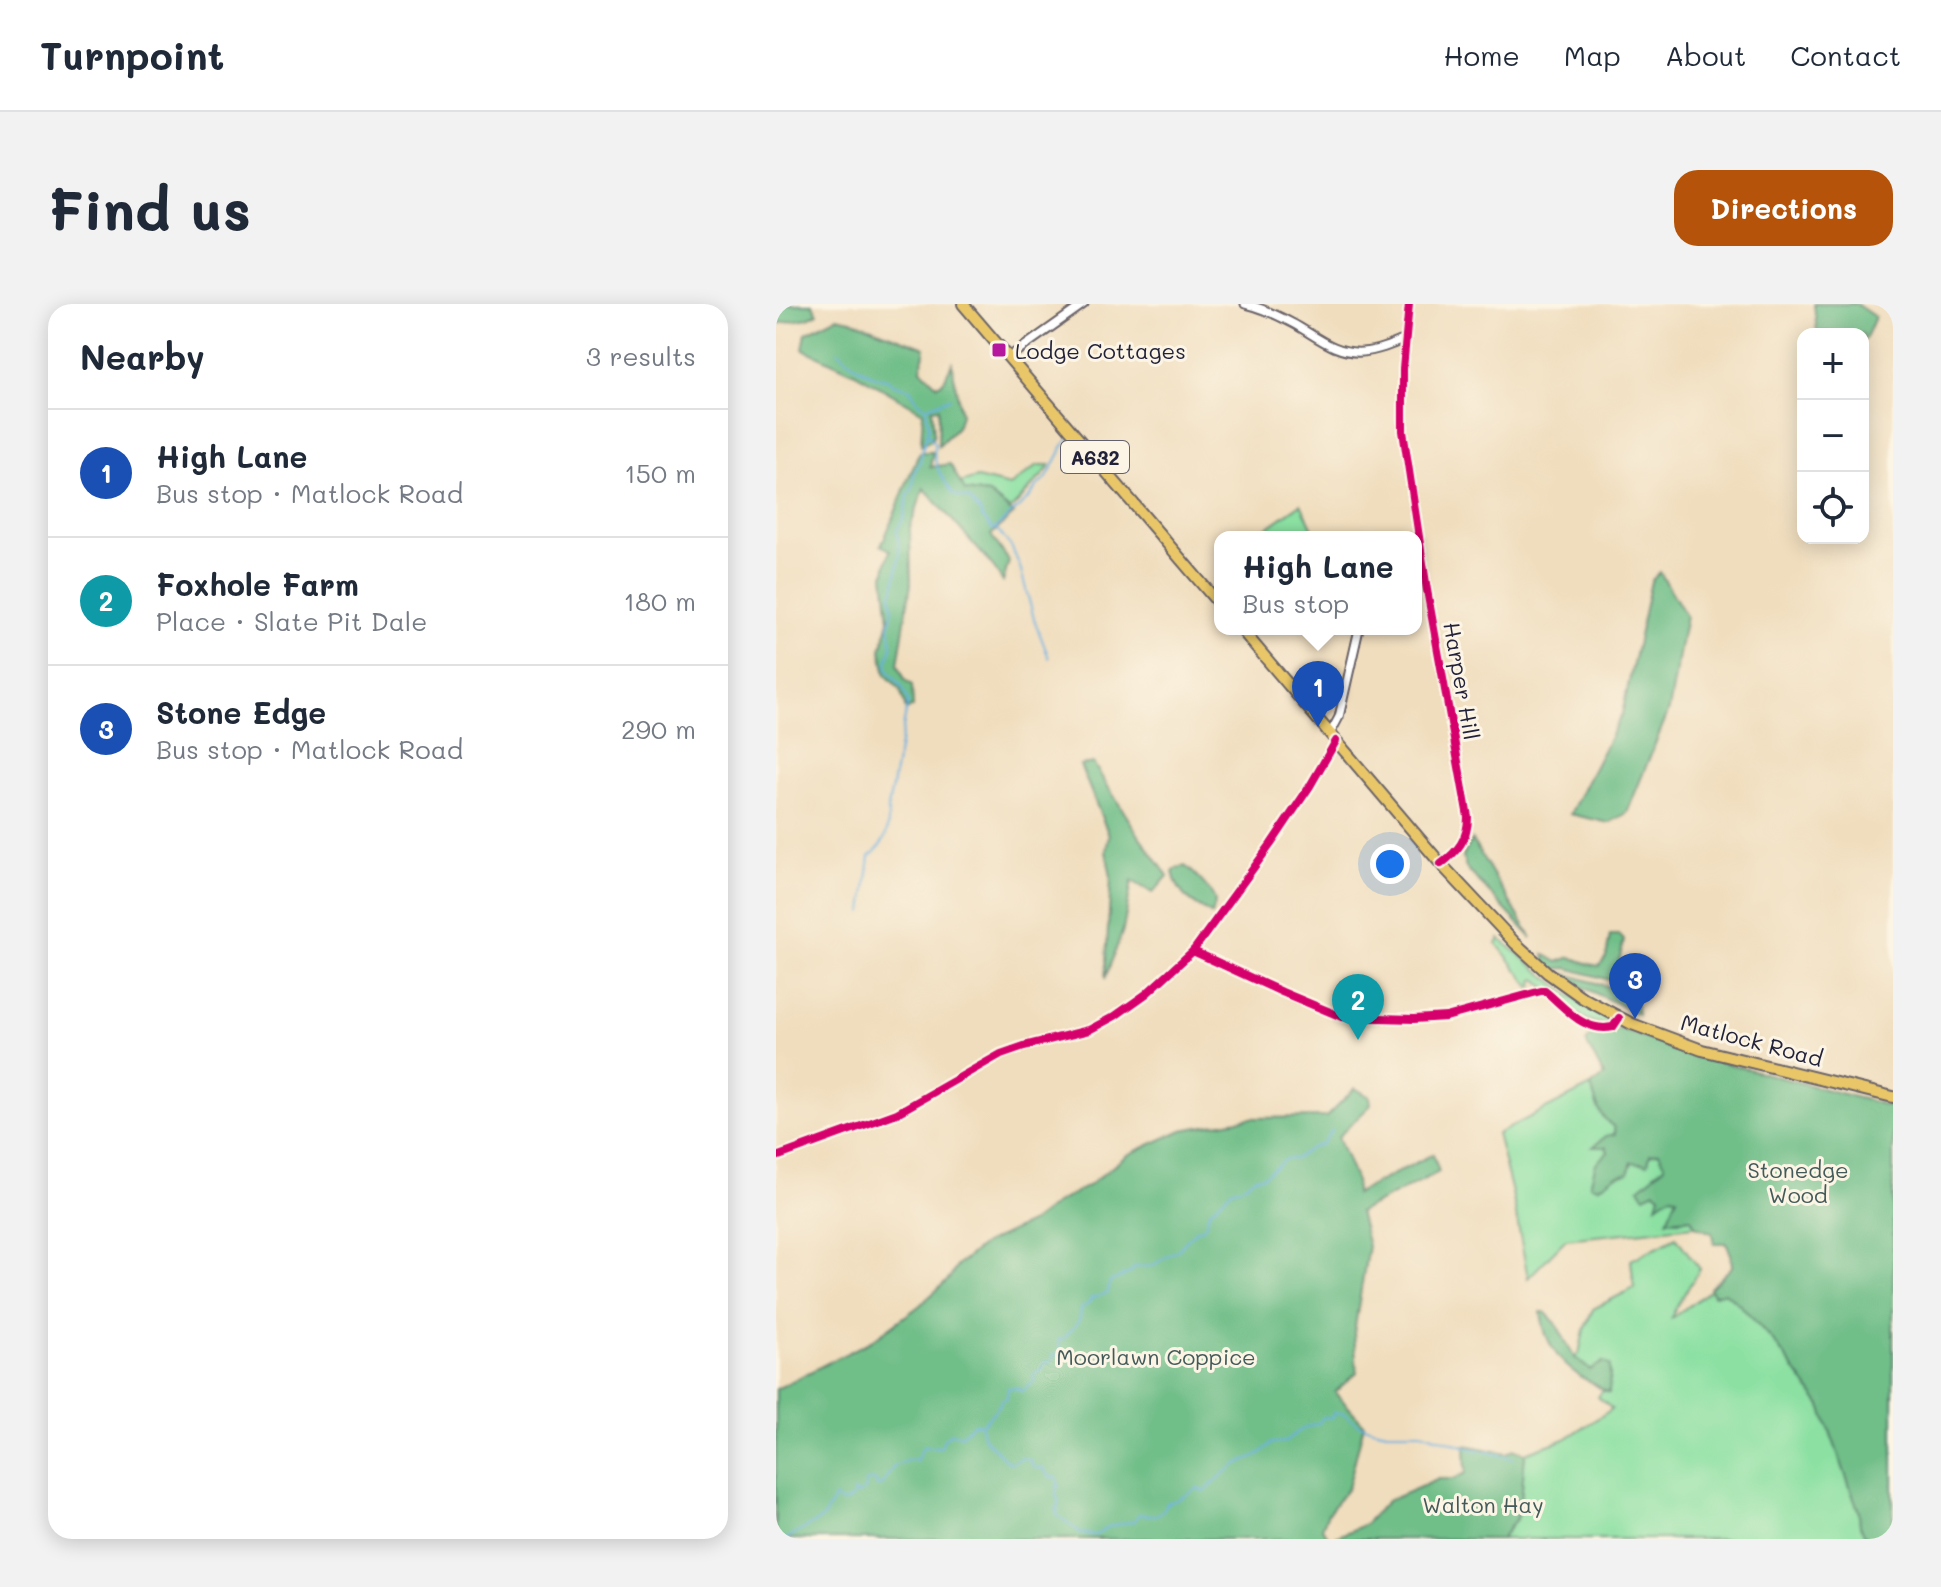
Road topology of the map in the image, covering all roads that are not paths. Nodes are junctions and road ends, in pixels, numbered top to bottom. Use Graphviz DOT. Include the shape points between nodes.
graph roads {
  1 [pos="963,304"];
  2 [pos="1084,304"];
  3 [pos="1245,304"];
  4 [pos="1409,304"];
  5 [pos="1405,339"];
  6 [pos="1009,357"];
  7 [pos="1418,531"];
  8 [pos="1422,557"];
  9 [pos="1427,590"];
  10 [pos="1422,592"];
  11 [pos="1214,598"];
  12 [pos="1246,635"];
  13 [pos="1358,635"];
  14 [pos="1333,738"];
  15 [pos="1441,864"];
  16 [pos="1193,951"];
  17 [pos="1619,1018"];
  18 [pos="1893,1097"];
  19 [pos="776,1157"];
  1 -- 6 [label="main road, A632"];
  2 -- 6 [label="street"];
  3 -- 5 [label="street" via="1347,352"];
  4 -- 5 [label="street, Harper Hill"];
  5 -- 7 [label="street, Harper Hill" via="1403,431"];
  6 -- 11 [label="main road, A632"];
  8 -- 9 [label="street, Harper Hill"];
  9 -- 10 [label="street"];
  9 -- 15 [label="street, Harper Hill" via="1468,817 1461,844"];
  12 -- 14 [label="main road, Matlock Road"];
  13 -- 14 [label="street"];
  14 -- 15 [label="main road, Matlock Road"];
  14 -- 16 [label="street" via="1310,786"];
  15 -- 17 [label="main road, Matlock Road" via="1548,973"];
  16 -- 17 [label="street" via="1342,1017 1446,1017 1545,991 1567,1012 1600,1029 1613,1027"];
  16 -- 19 [label="street" via="1146,994 1089,1030 1001,1054 897,1113"];
  17 -- 18 [label="main road, Matlock Road" via="1702,1050"];
}
